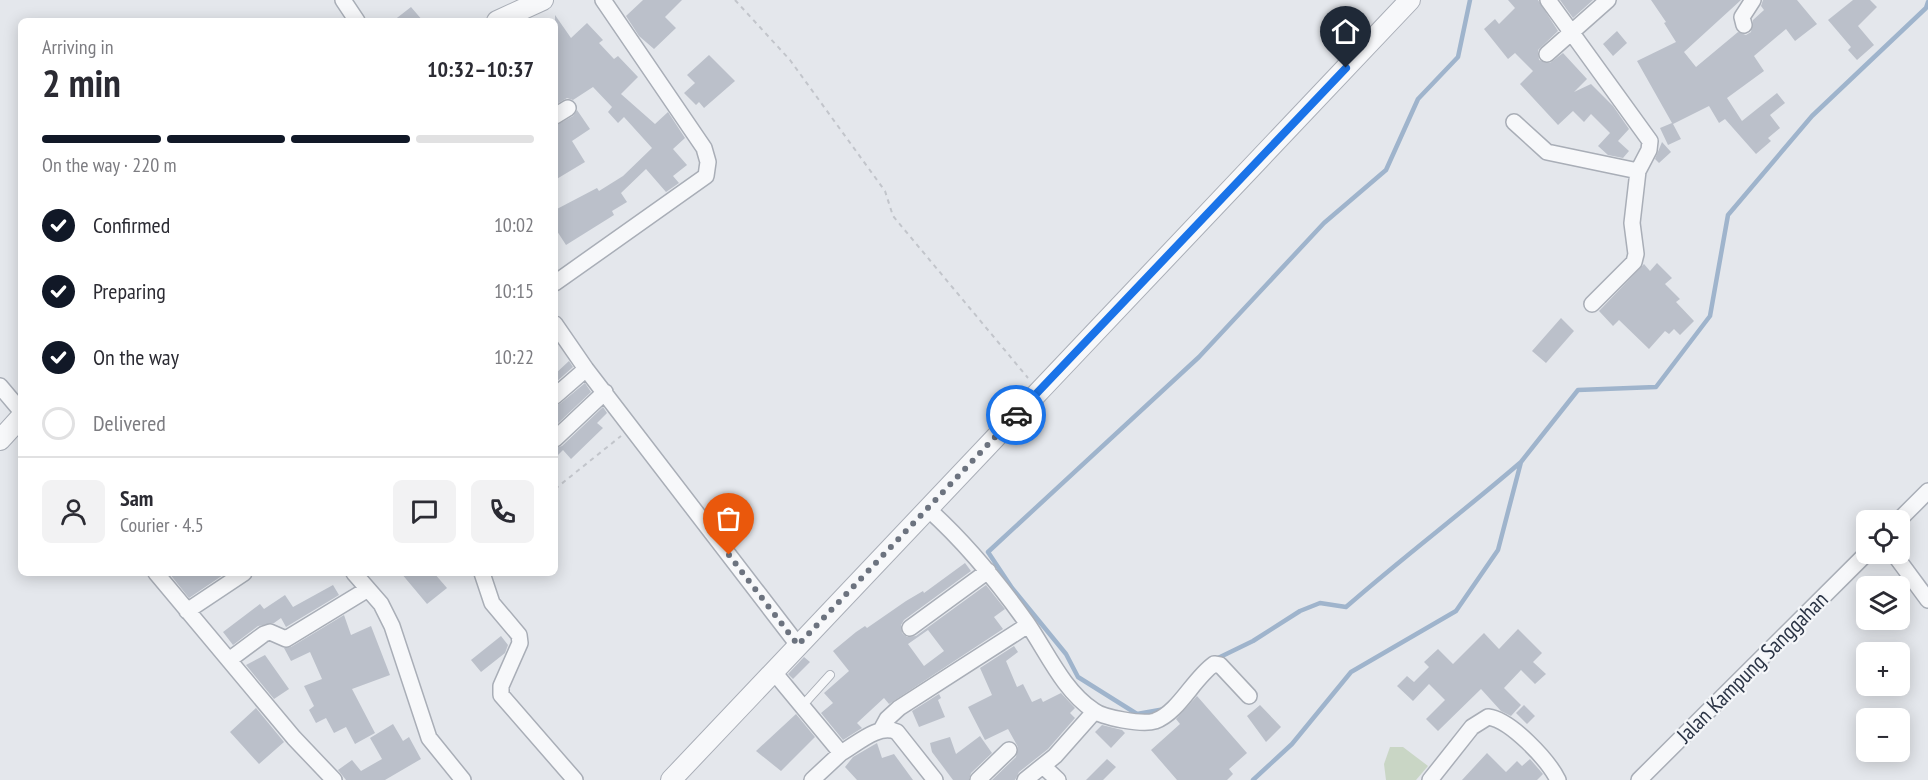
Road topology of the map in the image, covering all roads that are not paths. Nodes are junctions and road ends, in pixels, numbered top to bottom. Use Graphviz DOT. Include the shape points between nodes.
graph roads {
  1 [pos="343,0"];
  2 [pos="543,0"];
  3 [pos="603,0"];
  4 [pos="1410,0"];
  5 [pos="1548,0"];
  6 [pos="1608,0"];
  7 [pos="1753,0"];
  8 [pos="355,18"];
  9 [pos="504,18"];
  10 [pos="1743,26"];
  11 [pos="1570,31"];
  12 [pos="1547,54"];
  13 [pos="1514,123"];
  14 [pos="1638,171"];
  15 [pos="558,281"];
  16 [pos="1592,304"];
  17 [pos="558,328"];
  18 [pos="586,369"];
  19 [pos="0,386"];
  20 [pos="605,392"];
  21 [pos="558,393"];
  22 [pos="18,407"];
  23 [pos="18,420"];
  24 [pos="558,436"];
  25 [pos="0,440"];
  26 [pos="1928,491"];
  27 [pos="928,509"];
  28 [pos="1909,510"];
  29 [pos="1856,564"];
  30 [pos="1901,564"];
  31 [pos="988,571"];
  32 [pos="159,576"];
  33 [pos="239,576"];
  34 [pos="357,576"];
  35 [pos="483,576"];
  36 [pos="368,589"];
  37 [pos="1928,600"];
  38 [pos="187,610"];
  39 [pos="1028,625"];
  40 [pos="910,628"];
  41 [pos="798,645"];
  42 [pos="229,660"];
  43 [pos="773,672"];
  44 [pos="830,675"];
  45 [pos="1249,696"];
  46 [pos="801,706"];
  47 [pos="1094,712"];
  48 [pos="881,730"];
  49 [pos="1009,750"];
  50 [pos="841,753"];
  51 [pos="1044,766"];
  52 [pos="334,780"];
  53 [pos="463,780"];
  54 [pos="575,780"];
  55 [pos="671,780"];
  56 [pos="812,780"];
  57 [pos="935,780"];
  58 [pos="978,780"];
  59 [pos="1025,780"];
  60 [pos="1058,780"];
  61 [pos="1430,780"];
  62 [pos="1558,780"];
  63 [pos="1639,780"];
  1 -- 8 [label="street"];
  2 -- 9 [label="street"];
  3 -- 15 [label="street" via="705,148 708,169 706,176"];
  4 -- 27 [label="street"];
  5 -- 11 [label="street"];
  6 -- 11 [label="street"];
  7 -- 10 [label="street" via="1742,16"];
  11 -- 12 [label="street"];
  11 -- 14 [label="street" via="1650,141"];
  13 -- 14 [label="street" via="1547,152"];
  14 -- 16 [label="street" via="1632,223 1634,262"];
  17 -- 18 [label="street"];
  18 -- 20 [label="street"];
  18 -- 21 [label="street"];
  19 -- 22 [label="street"];
  20 -- 24 [label="street"];
  20 -- 41 [label="street"];
  23 -- 25 [label="street"];
  26 -- 28 [label="street"];
  27 -- 31 [label="street"];
  27 -- 41 [label="street"];
  29 -- 63 [label="street, Jalan Kampung Sanggahan"];
  30 -- 37 [label="street"];
  31 -- 39 [label="street"];
  31 -- 40 [label="street"];
  32 -- 38 [label="street"];
  33 -- 38 [label="street"];
  34 -- 36 [label="street"];
  35 -- 54 [label="street" via="492,603 519,635 520,643 501,686 501,695"];
  36 -- 42 [label="street" via="286,639 270,632 264,634"];
  36 -- 53 [label="street" via="392,626 429,738"];
  38 -- 42 [label="street"];
  39 -- 47 [label="street" via="1069,686"];
  39 -- 48 [label="street" via="899,708"];
  41 -- 43 [label="street"];
  42 -- 52 [label="street"];
  43 -- 46 [label="street"];
  43 -- 55 [label="street"];
  44 -- 46 [label="lane"];
  45 -- 47 [label="street" via="1220,665 1214,664 1156,721 1146,723"];
  46 -- 50 [label="street"];
  47 -- 51 [label="street"];
  48 -- 50 [label="street"];
  48 -- 57 [label="street" via="890,728 897,732"];
  49 -- 58 [label="street"];
  50 -- 56 [label="street"];
  51 -- 59 [label="street"];
  51 -- 60 [label="street"];
  61 -- 62 [label="street" via="1472,727 1488,717 1507,724 1544,760"];
}
